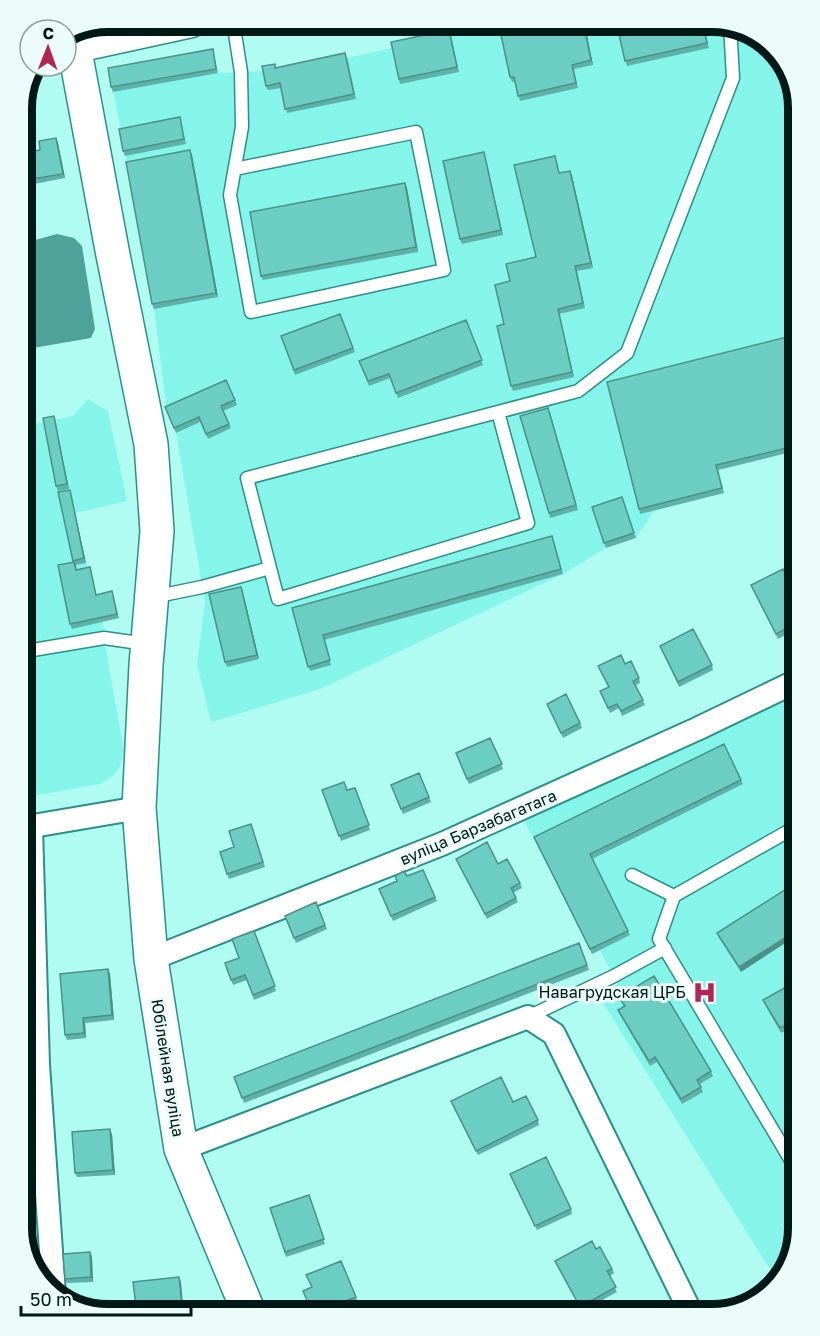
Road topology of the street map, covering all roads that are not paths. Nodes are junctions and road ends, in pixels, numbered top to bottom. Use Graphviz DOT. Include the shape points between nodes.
graph roads {
  1 [pos="139,32"];
  2 [pos="235,32"];
  3 [pos="730,34"];
  4 [pos="78,45"];
  5 [pos="76,78"];
  6 [pos="235,169"];
  7 [pos="498,412"];
  8 [pos="270,568"];
  9 [pos="151,597"];
  10 [pos="147,644"];
  11 [pos="32,650"];
  12 [pos="788,685"];
  13 [pos="139,808"];
  14 [pos="32,826"];
  15 [pos="788,831"];
  16 [pos="632,875"];
  17 [pos="674,896"];
  18 [pos="32,946"];
  19 [pos="665,948"];
  20 [pos="151,959"];
  21 [pos="528,1017"];
  22 [pos="181,1149"];
  23 [pos="788,1155"];
  24 [pos="53,1282"];
  25 [pos="245,1304"];
  26 [pos="687,1304"];
  1 -- 4 [label="street"];
  2 -- 6 [label="lane" via="241,72 242,127"];
  3 -- 7 [label="lane" via="733,78 627,353 578,392"];
  5 -- 9 [label="street, Юбілейная вуліца" via="151,444 157,531"];
  6 -- 6 [label="lane" via="230,195 251,312 444,270 416,132"];
  7 -- 8 [label="lane" via="247,478"];
  7 -- 8 [label="lane" via="528,523 278,599"];
  8 -- 9 [label="lane"];
  9 -- 10 [label="street, Юбілейная вуліца"];
  10 -- 11 [label="lane" via="104,638"];
  10 -- 13 [label="street, Юбілейная вуліца"];
  12 -- 20 [label="street, вуліца Барзабагатага" via="442,844"];
  13 -- 14 [label="street"];
  13 -- 20 [label="street, Юбілейная вуліца"];
  15 -- 17 [label="lane"];
  16 -- 17 [label="lane"];
  17 -- 19 [label="lane" via="659,939"];
  18 -- 24 [label="street"];
  19 -- 21 [label="lane"];
  19 -- 23 [label="lane"];
  20 -- 22 [label="street, Юбілейная вуліца"];
  21 -- 22 [label="street"];
  21 -- 26 [label="street" via="554,1034"];
  22 -- 25 [label="street, Юбілейная вуліца"];
}
